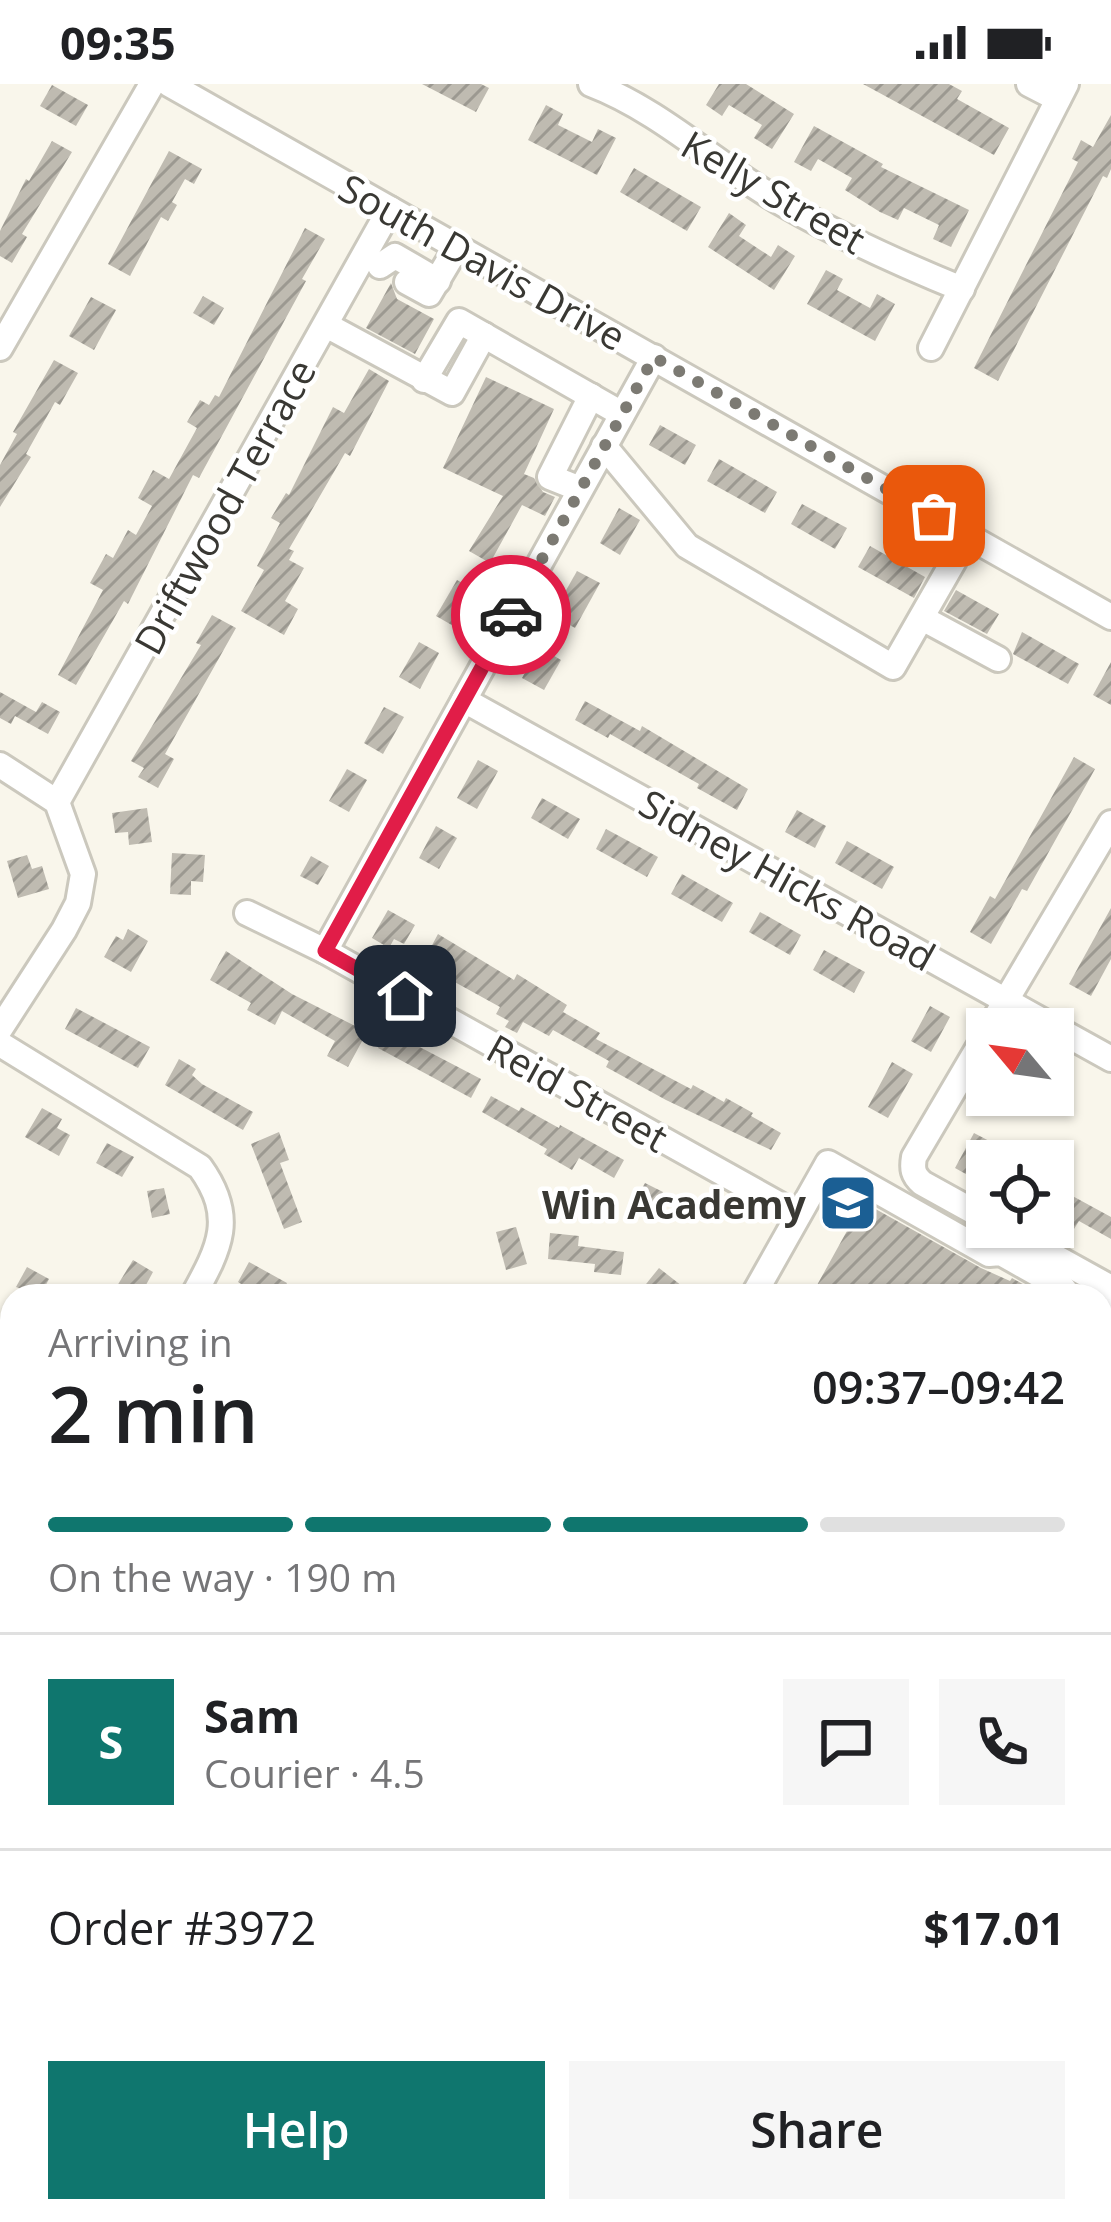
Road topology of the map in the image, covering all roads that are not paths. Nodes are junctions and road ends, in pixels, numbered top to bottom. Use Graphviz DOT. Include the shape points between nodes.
graph roads {
  1 [pos="152,84"];
  2 [pos="169,84"];
  3 [pos="591,84"];
  4 [pos="1029,84"];
  5 [pos="195,90"];
  6 [pos="1062,92"];
  7 [pos="391,209"];
  8 [pos="458,248"];
  9 [pos="386,270"];
  10 [pos="962,289"];
  11 [pos="326,325"];
  12 [pos="0,348"];
  13 [pos="932,348"];
  14 [pos="654,357"];
  15 [pos="591,396"];
  16 [pos="622,414"];
  17 [pos="604,446"];
  18 [pos="580,490"];
  19 [pos="968,536"];
  20 [pos="1111,617"];
  21 [pos="922,618"];
  22 [pos="998,659"];
  23 [pos="464,700"];
  24 [pos="0,765"];
  25 [pos="57,802"];
  26 [pos="1111,823"];
  27 [pos="247,913"];
  28 [pos="325,951"];
  29 [pos="1007,999"];
  30 [pos="1002,1008"];
  31 [pos="0,1029"];
  32 [pos="0,1044"];
  33 [pos="1111,1059"];
  34 [pos="966,1068"];
  35 [pos="966,1207"];
  36 [pos="799,1215"];
  37 [pos="1039,1248"];
  38 [pos="199,1284"];
  39 [pos="760,1284"];
  40 [pos="1056,1284"];
  41 [pos="1104,1284"];
  1 -- 12 [label="street"];
  2 -- 5 [label="street, South Davis Drive"];
  3 -- 10 [label="street, Kelly Street" via="787,206"];
  4 -- 6 [label="street"];
  5 -- 7 [label="street, South Davis Drive"];
  6 -- 10 [label="street"];
  7 -- 8 [label="street, South Davis Drive"];
  7 -- 9 [label="street, Driftwood Terrace"];
  8 -- 9 [label="street" via="429,294"];
  8 -- 14 [label="street, South Davis Drive"];
  9 -- 11 [label="street, Driftwood Terrace"];
  10 -- 13 [label="street"];
  11 -- 15 [label="street" via="424,380 459,321"];
  11 -- 25 [label="street, Driftwood Terrace"];
  14 -- 16 [label="street"];
  14 -- 19 [label="street, South Davis Drive"];
  15 -- 16 [label="street"];
  15 -- 18 [label="street" via="550,477"];
  16 -- 17 [label="street"];
  17 -- 18 [label="street"];
  17 -- 21 [label="street" via="687,547 893,668"];
  18 -- 23 [label="street"];
  19 -- 20 [label="street, South Davis Drive"];
  19 -- 21 [label="street"];
  21 -- 22 [label="street"];
  23 -- 28 [label="street"];
  23 -- 29 [label="street, Sidney Hicks Road"];
  24 -- 25 [label="street"];
  25 -- 31 [label="street" via="82,874 78,903"];
  26 -- 29 [label="street"];
  27 -- 28 [label="street, Reid Street"];
  28 -- 36 [label="street, Reid Street"];
  29 -- 30 [label="street"];
  29 -- 33 [label="street, Sidney Hicks Road"];
  32 -- 38 [label="street" via="200,1167 223,1224"];
  34 -- 35 [label="street" via="913,1168 922,1183"];
  36 -- 39 [label="street"];
  36 -- 40 [label="street" via="828,1162"];
  37 -- 41 [label="street"];
}
